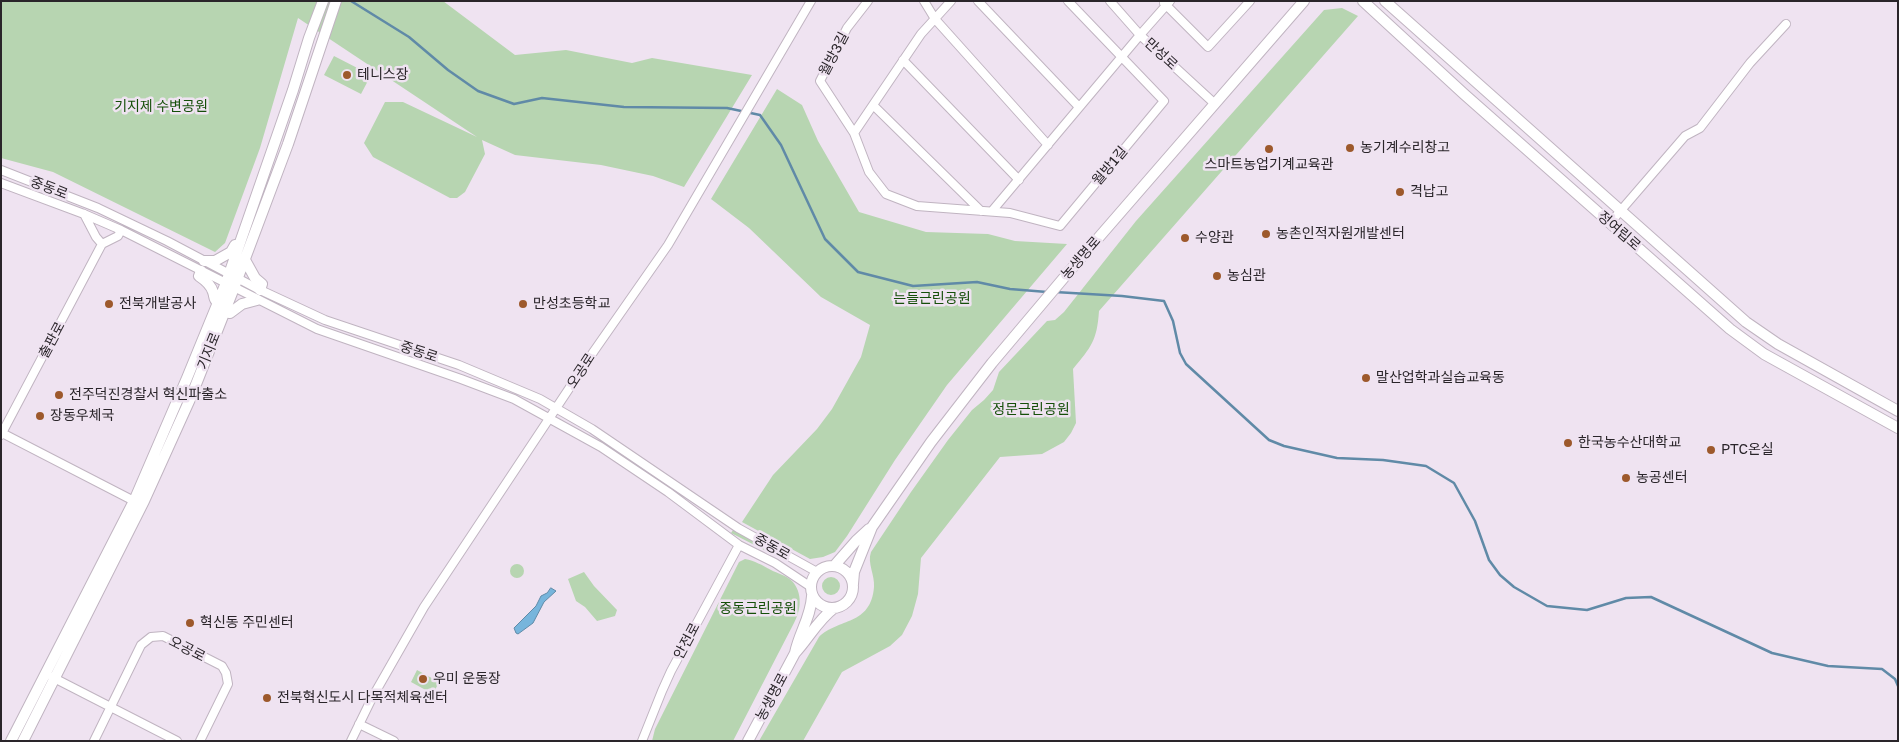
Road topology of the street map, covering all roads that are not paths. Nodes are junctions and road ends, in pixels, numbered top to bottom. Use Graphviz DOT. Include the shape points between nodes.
graph roads {
  1 [pos="323,1"];
  2 [pos="336,1"];
  3 [pos="811,1"];
  4 [pos="868,1"];
  5 [pos="924,1"];
  6 [pos="951,1"];
  7 [pos="978,1"];
  8 [pos="1068,1"];
  9 [pos="1110,1"];
  10 [pos="1250,1"];
  11 [pos="1304,1"];
  12 [pos="1363,1"];
  13 [pos="1385,1"];
  14 [pos="1166,2"];
  15 [pos="935,19"];
  16 [pos="1786,24"];
  17 [pos="1140,35"];
  18 [pos="1121,57"];
  19 [pos="903,60"];
  20 [pos="1215,104"];
  21 [pos="874,106"];
  22 [pos="1079,107"];
  23 [pos="854,133"];
  24 [pos="1048,145"];
  25 [pos="1,170"];
  26 [pos="1019,180"];
  27 [pos="1,183"];
  28 [pos="886,194"];
  29 [pos="981,211"];
  30 [pos="992,212"];
  31 [pos="1620,212"];
  32 [pos="84,214"];
  33 [pos="1610,223"];
  34 [pos="121,230"];
  35 [pos="102,244"];
  36 [pos="239,246"];
  37 [pos="245,260"];
  38 [pos="203,266"];
  39 [pos="1696,276"];
  40 [pos="232,281"];
  41 [pos="1685,289"];
  42 [pos="258,295"];
  43 [pos="218,303"];
  44 [pos="225,312"];
  45 [pos="556,408"];
  46 [pos="1898,411"];
  47 [pos="550,418"];
  48 [pos="1898,428"];
  49 [pos="2,434"];
  50 [pos="134,500"];
  51 [pos="872,527"];
  52 [pos="739,545"];
  53 [pos="834,566"];
  54 [pos="817,572"];
  55 [pos="853,584"];
  56 [pos="811,592"];
  57 [pos="834,608"];
  58 [pos="794,653"];
  59 [pos="46,669"];
  60 [pos="54,679"];
  61 [pos="110,707"];
  62 [pos="359,724"];
  63 [pos="12,741"];
  64 [pos="23,741"];
  65 [pos="94,741"];
  66 [pos="177,741"];
  67 [pos="200,741"];
  68 [pos="351,741"];
  69 [pos="394,741"];
  70 [pos="642,741"];
  71 [pos="748,741"];
  1 -- 36 [label="street, 기지로"];
  2 -- 37 [label="street, 기지로"];
  3 -- 45 [label="street, 오공로" via="668,245"];
  4 -- 23 [label="street, 월방3길" via="847,28 820,81"];
  5 -- 15 [label="street"];
  6 -- 15 [label="street"];
  7 -- 22 [label="street"];
  8 -- 18 [label="street, 월방1길"];
  9 -- 17 [label="street, 만성로"];
  10 -- 14 [label="street" via="1208,47"];
  11 -- 20 [label="street, 농생명로"];
  12 -- 33 [label="street, 정여립로"];
  13 -- 31 [label="street, 정여립로"];
  14 -- 17 [label="street"];
  15 -- 19 [label="street"];
  15 -- 24 [label="street"];
  16 -- 31 [label="street" via="1750,63 1700,128 1685,136"];
  17 -- 18 [label="street"];
  17 -- 20 [label="street, 만성로"];
  18 -- 22 [label="street"];
  18 -- 30 [label="street, 월방1길" via="1164,102 1060,226 1010,213"];
  19 -- 21 [label="street"];
  19 -- 26 [label="street"];
  20 -- 51 [label="street, 농생명로" via="1026,321 931,442"];
  21 -- 23 [label="street"];
  21 -- 29 [label="street"];
  22 -- 24 [label="street"];
  23 -- 28 [label="street, 월방3길" via="869,172"];
  24 -- 26 [label="street"];
  25 -- 38 [label="street, 중동로" via="98,208 167,241"];
  26 -- 30 [label="street"];
  27 -- 32 [label="street, 중동로"];
  28 -- 29 [label="street, 월방1길" via="918,206"];
  29 -- 30 [label="street, 월방1길"];
  31 -- 33 [label="street"];
  31 -- 39 [label="street, 정여립로"];
  32 -- 34 [label="street, 중동로"];
  32 -- 35 [label="street"];
  33 -- 41 [label="street, 정여립로"];
  34 -- 35 [label="street, 출판로" via="118,236"];
  34 -- 38 [label="street, 중동로"];
  35 -- 49 [label="street, 출판로"];
  36 -- 38 [label="street" via="235,245 231,252"];
  36 -- 40 [label="street, 기지로"];
  37 -- 40 [label="street, 기지로"];
  37 -- 42 [label="street" via="262,284"];
  38 -- 40 [label="street, 중동로"];
  38 -- 43 [label="street" via="199,276 212,289"];
  39 -- 41 [label="street"];
  39 -- 46 [label="street, 정여립로" via="1746,322 1778,344"];
  40 -- 42 [label="street, 중동로"];
  40 -- 43 [label="street, 기지로"];
  40 -- 44 [label="street, 기지로"];
  41 -- 48 [label="street, 정여립로" via="1764,354"];
  42 -- 44 [label="street" via="230,313"];
  42 -- 45 [label="street, 중동로" via="479,373"];
  42 -- 47 [label="street, 중동로" via="317,329 486,388"];
  43 -- 50 [label="street, 기지로"];
  44 -- 60 [label="street, 기지로" via="144,501"];
  45 -- 47 [label="street, 오공로"];
  45 -- 54 [label="street, 중동로" via="738,528"];
  47 -- 52 [label="street, 중동로" via="601,446"];
  47 -- 62 [label="street, 오공로" via="424,607"];
  49 -- 50 [label="street"];
  50 -- 59 [label="street, 기지로"];
  51 -- 53 [label="street"];
  51 -- 55 [label="street" via="854,572"];
  52 -- 56 [label="street, 중동로" via="775,563"];
  52 -- 70 [label="street, 안전로" via="674,665"];
  53 -- 54 [label="street"];
  53 -- 55 [label="street" via="847,572"];
  54 -- 56 [label="street" via="813,576"];
  55 -- 57 [label="street" via="851,598"];
  56 -- 57 [label="street" via="817,602 826,608"];
  56 -- 58 [label="street" via="808,616"];
  57 -- 58 [label="street"];
  58 -- 71 [label="street, 농생명로"];
  59 -- 60 [label="street"];
  59 -- 63 [label="street, 기지로"];
  60 -- 61 [label="street"];
  60 -- 64 [label="street, 기지로"];
  61 -- 65 [label="street, 오공로"];
  61 -- 66 [label="street"];
  61 -- 67 [label="street, 오공로" via="141,645 151,636 162,636 222,666 226,673 228,684"];
  62 -- 68 [label="street, 오공로"];
  62 -- 69 [label="street"];
}
